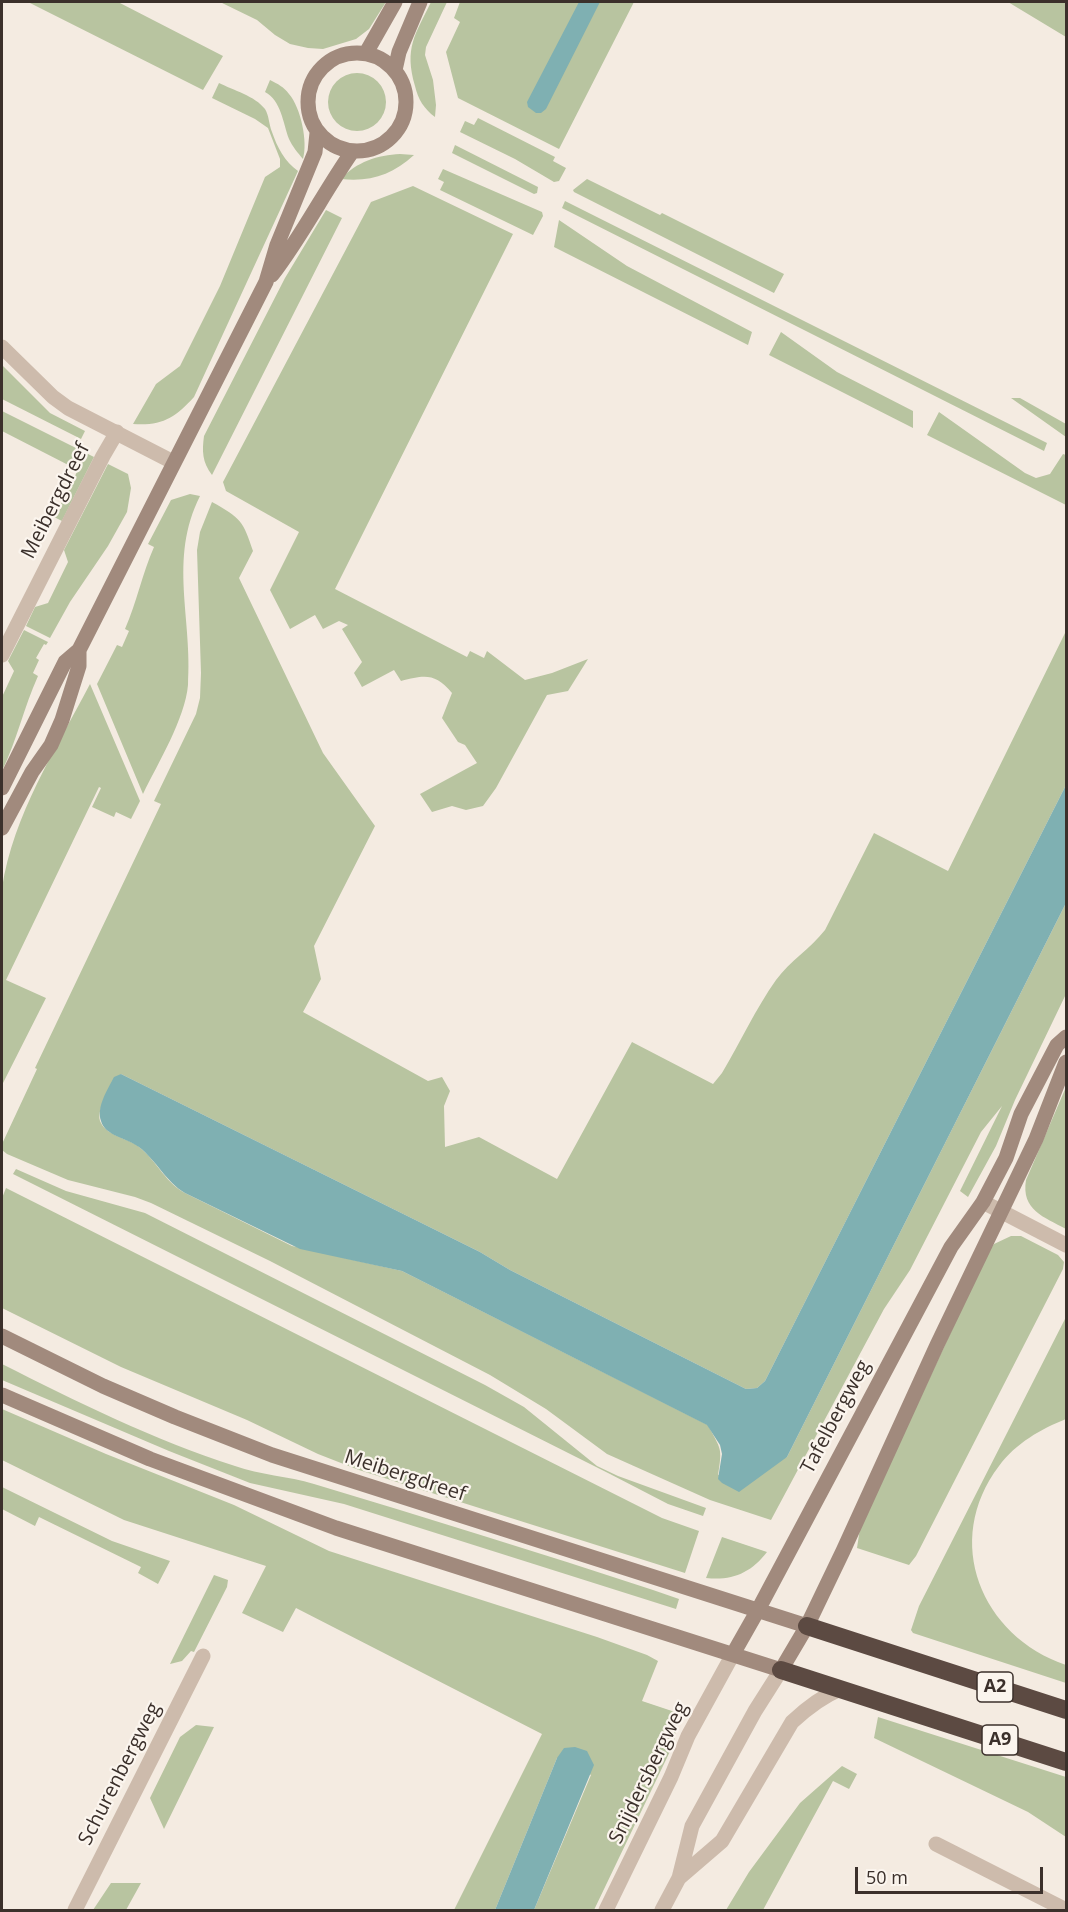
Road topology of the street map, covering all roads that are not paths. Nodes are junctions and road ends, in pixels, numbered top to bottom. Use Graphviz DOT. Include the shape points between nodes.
graph roads {
  1 [pos="395,2"];
  2 [pos="420,2"];
  3 [pos="366,53"];
  4 [pos="395,70"];
  5 [pos="317,133"];
  6 [pos="352,152"];
  7 [pos="266,282"];
  8 [pos="2,347"];
  9 [pos="117,432"];
  10 [pos="173,462"];
  11 [pos="79,650"];
  12 [pos="2,655"];
  13 [pos="2,788"];
  14 [pos="2,828"];
  15 [pos="1066,1037"];
  16 [pos="1066,1062"];
  17 [pos="982,1202"];
  18 [pos="1000,1210"];
  19 [pos="1066,1245"];
  20 [pos="2,1336"];
  21 [pos="2,1395"];
  22 [pos="758,1610"];
  23 [pos="807,1626"];
  24 [pos="733,1654"];
  25 [pos="203,1656"];
  26 [pos="781,1670"];
  27 [pos="840,1689"];
  28 [pos="1066,1710"];
  29 [pos="1066,1762"];
  30 [pos="936,1844"];
  31 [pos="679,1878"];
  32 [pos="75,1911"];
  33 [pos="606,1911"];
  34 [pos="663,1911"];
  35 [pos="1066,1911"];
  1 -- 3 [label="street"];
  2 -- 4 [label="street"];
  3 -- 4 [label="street"];
  3 -- 5 [label="street" via="336,57 314,77 307,106"];
  4 -- 6 [label="street" via="406,92 402,124 378,147"];
  5 -- 6 [label="street"];
  5 -- 7 [label="street" via="315,152"];
  6 -- 7 [label="street" via="291,250"];
  7 -- 10 [label="street"];
  8 -- 9 [label="street, Meibergdreef" via="53,397"];
  9 -- 10 [label="street, Meibergdreef"];
  9 -- 12 [label="street, Meibergdreef"];
  10 -- 11 [label="street"];
  11 -- 13 [label="street" via="65,662"];
  11 -- 14 [label="street" via="79,666 62,720"];
  15 -- 17 [label="street, Tafelbergweg" via="1057,1045 1021,1114 1006,1158"];
  16 -- 18 [label="street" via="1036,1139"];
  17 -- 18 [label="street"];
  17 -- 22 [label="street, Tafelbergweg" via="951,1247"];
  18 -- 19 [label="street"];
  18 -- 23 [label="street"];
  20 -- 22 [label="street, Meibergdreef" via="104,1386 272,1455"];
  21 -- 24 [label="street" via="150,1459 336,1528"];
  22 -- 23 [label="street, Meibergdreef"];
  22 -- 24 [label="street, Tafelbergweg"];
  23 -- 26 [label="street"];
  23 -- 28 [label="highway, A2"];
  24 -- 26 [label="street"];
  24 -- 33 [label="street, Snijdersbergweg" via="688,1736"];
  25 -- 32 [label="street, Schurenbergweg"];
  26 -- 27 [label="highway, A9"];
  26 -- 31 [label="street" via="692,1826"];
  27 -- 29 [label="highway, A9"];
  27 -- 31 [label="street" via="807,1708 792,1722 722,1841"];
  30 -- 35 [label="street"];
  31 -- 34 [label="street"];
}
